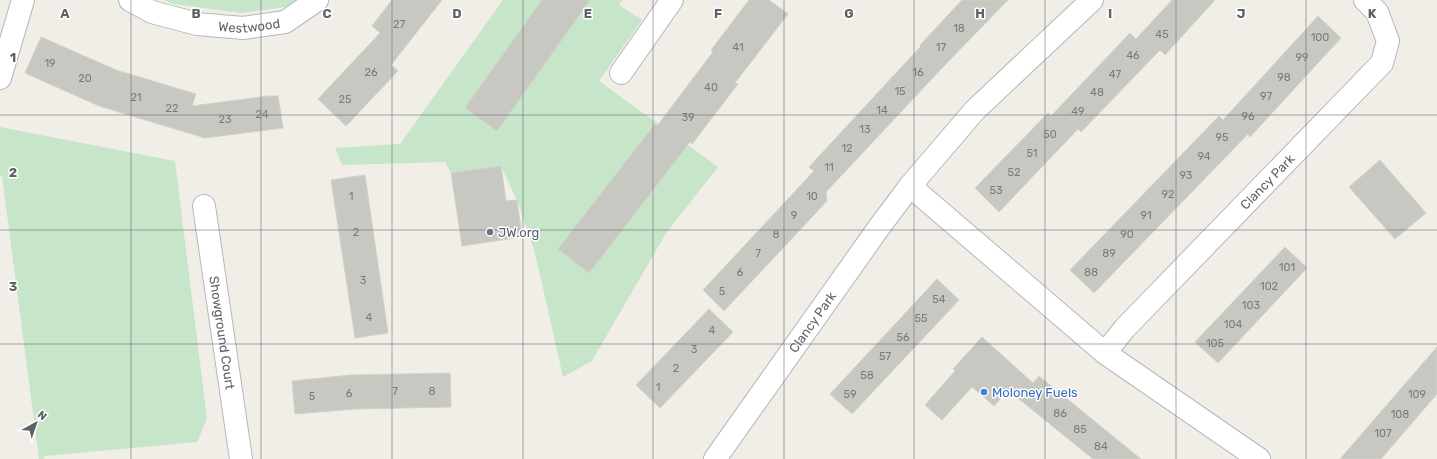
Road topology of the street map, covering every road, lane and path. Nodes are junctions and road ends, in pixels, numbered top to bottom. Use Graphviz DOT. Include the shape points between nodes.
graph roads {
  1 [pos="23,0"];
  2 [pos="130,0"];
  3 [pos="317,0"];
  4 [pos="672,0"];
  5 [pos="1092,0"];
  6 [pos="1365,0"];
  7 [pos="621,72"];
  8 [pos="0,78"];
  9 [pos="910,186"];
  10 [pos="204,206"];
  11 [pos="1105,353"];
  12 [pos="241,459"];
  13 [pos="715,459"];
  14 [pos="1259,459"];
  1 -- 8 [label="street"];
  2 -- 3 [label="street, Westwood" via="152,12 197,24 243,28 285,22"];
  4 -- 7 [label="street"];
  5 -- 9 [label="street, Clancy Park" via="975,110"];
  6 -- 11 [label="street, Clancy Park" via="1377,12 1388,41 1382,63 1125,328"];
  9 -- 11 [label="street"];
  9 -- 13 [label="street, Clancy Park"];
  10 -- 12 [label="street, Showground Court"];
  11 -- 14 [label="street"];
}
